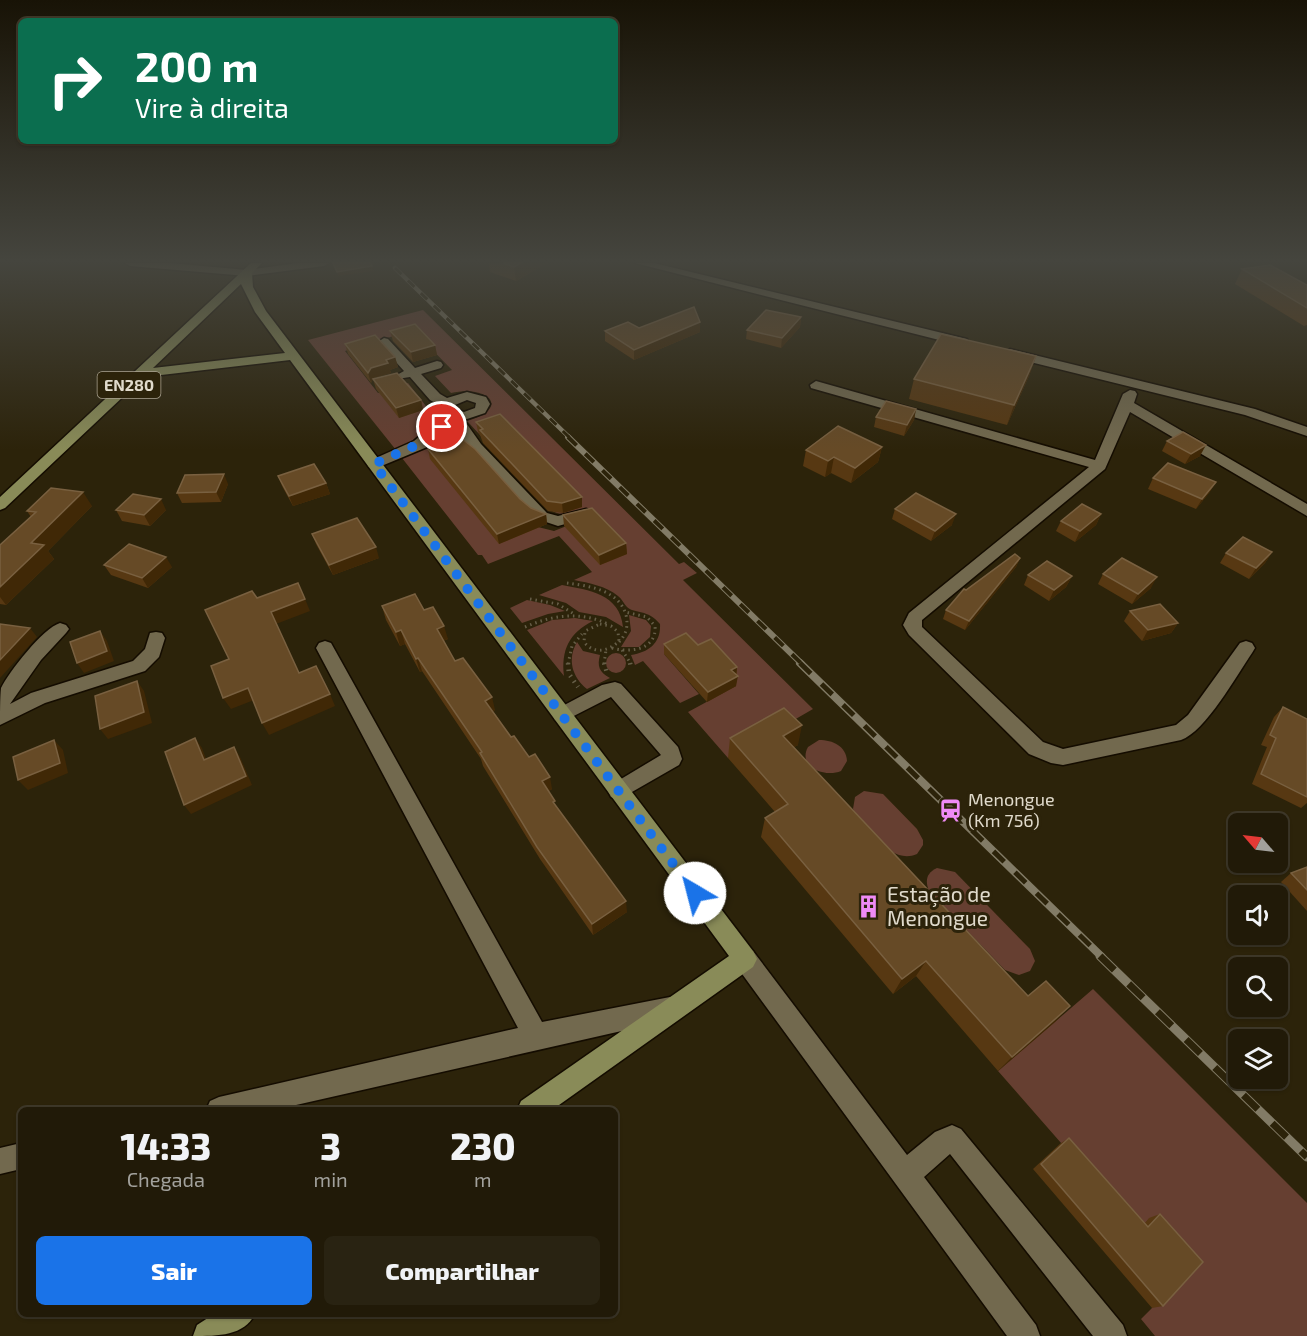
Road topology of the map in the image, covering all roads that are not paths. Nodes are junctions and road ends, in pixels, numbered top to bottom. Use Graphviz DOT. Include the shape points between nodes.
graph roads {
  1 [pos="192,325"];
  2 [pos="272,325"];
  3 [pos="895,325"];
  4 [pos="384,342"];
  5 [pos="971,344"];
  6 [pos="994,349"];
  7 [pos="293,356"];
  8 [pos="437,365"];
  9 [pos="142,373"];
  10 [pos="411,373"];
  11 [pos="390,380"];
  12 [pos="1133,384"];
  13 [pos="816,385"];
  14 [pos="1127,404"];
  15 [pos="451,409"];
  16 [pos="1307,432"];
  17 [pos="419,444"];
  18 [pos="477,448"];
  19 [pos="374,464"];
  20 [pos="1100,466"];
  21 [pos="0,505"];
  22 [pos="1307,511"];
  23 [pos="591,512"];
  24 [pos="60,629"];
  25 [pos="156,638"];
  26 [pos="325,648"];
  27 [pos="1246,648"];
  28 [pos="0,704"];
  29 [pos="562,715"];
  30 [pos="0,718"];
  31 [pos="618,790"];
  32 [pos="745,959"];
  33 [pos="676,1008"];
  34 [pos="536,1036"];
  35 [pos="232,1107"];
  36 [pos="534,1107"];
  37 [pos="18,1157"];
  38 [pos="0,1161"];
  39 [pos="906,1175"];
  40 [pos="236,1317"];
  41 [pos="208,1336"];
  42 [pos="1025,1336"];
  43 [pos="1112,1336"];
  1 -- 9 [label="main road, EN280"];
  2 -- 7 [label="main road"];
  3 -- 5 [label="street"];
  4 -- 10 [label="street"];
  6 -- 12 [label="street"];
  7 -- 9 [label="main road"];
  7 -- 19 [label="main road"];
  8 -- 10 [label="street"];
  9 -- 21 [label="main road, EN280"];
  10 -- 11 [label="street"];
  10 -- 15 [label="street"];
  12 -- 14 [label="street"];
  12 -- 16 [label="street" via="1250,411"];
  13 -- 20 [label="street"];
  14 -- 20 [label="street"];
  14 -- 22 [label="street"];
  15 -- 17 [label="street"];
  15 -- 18 [label="street"];
  17 -- 18 [label="street" via="451,437"];
  17 -- 19 [label="street"];
  18 -- 23 [label="street" via="542,516 564,522"];
  19 -- 29 [label="main road"];
  20 -- 27 [label="street" via="915,617 915,631 1036,748 1063,757 1181,732 1195,720"];
  24 -- 28 [label="street" via="35,655"];
  25 -- 30 [label="street" via="153,652 139,666 38,698"];
  26 -- 34 [label="street"];
  29 -- 31 [label="main road"];
  29 -- 31 [label="street" via="615,689 671,753 672,759"];
  31 -- 32 [label="main road"];
  32 -- 33 [label="main road"];
  32 -- 39 [label="street"];
  33 -- 34 [label="street"];
  33 -- 36 [label="main road"];
  34 -- 35 [label="street"];
  37 -- 38 [label="street"];
  39 -- 42 [label="street"];
  39 -- 43 [label="street" via="952,1138"];
  40 -- 41 [label="main road"];
}
